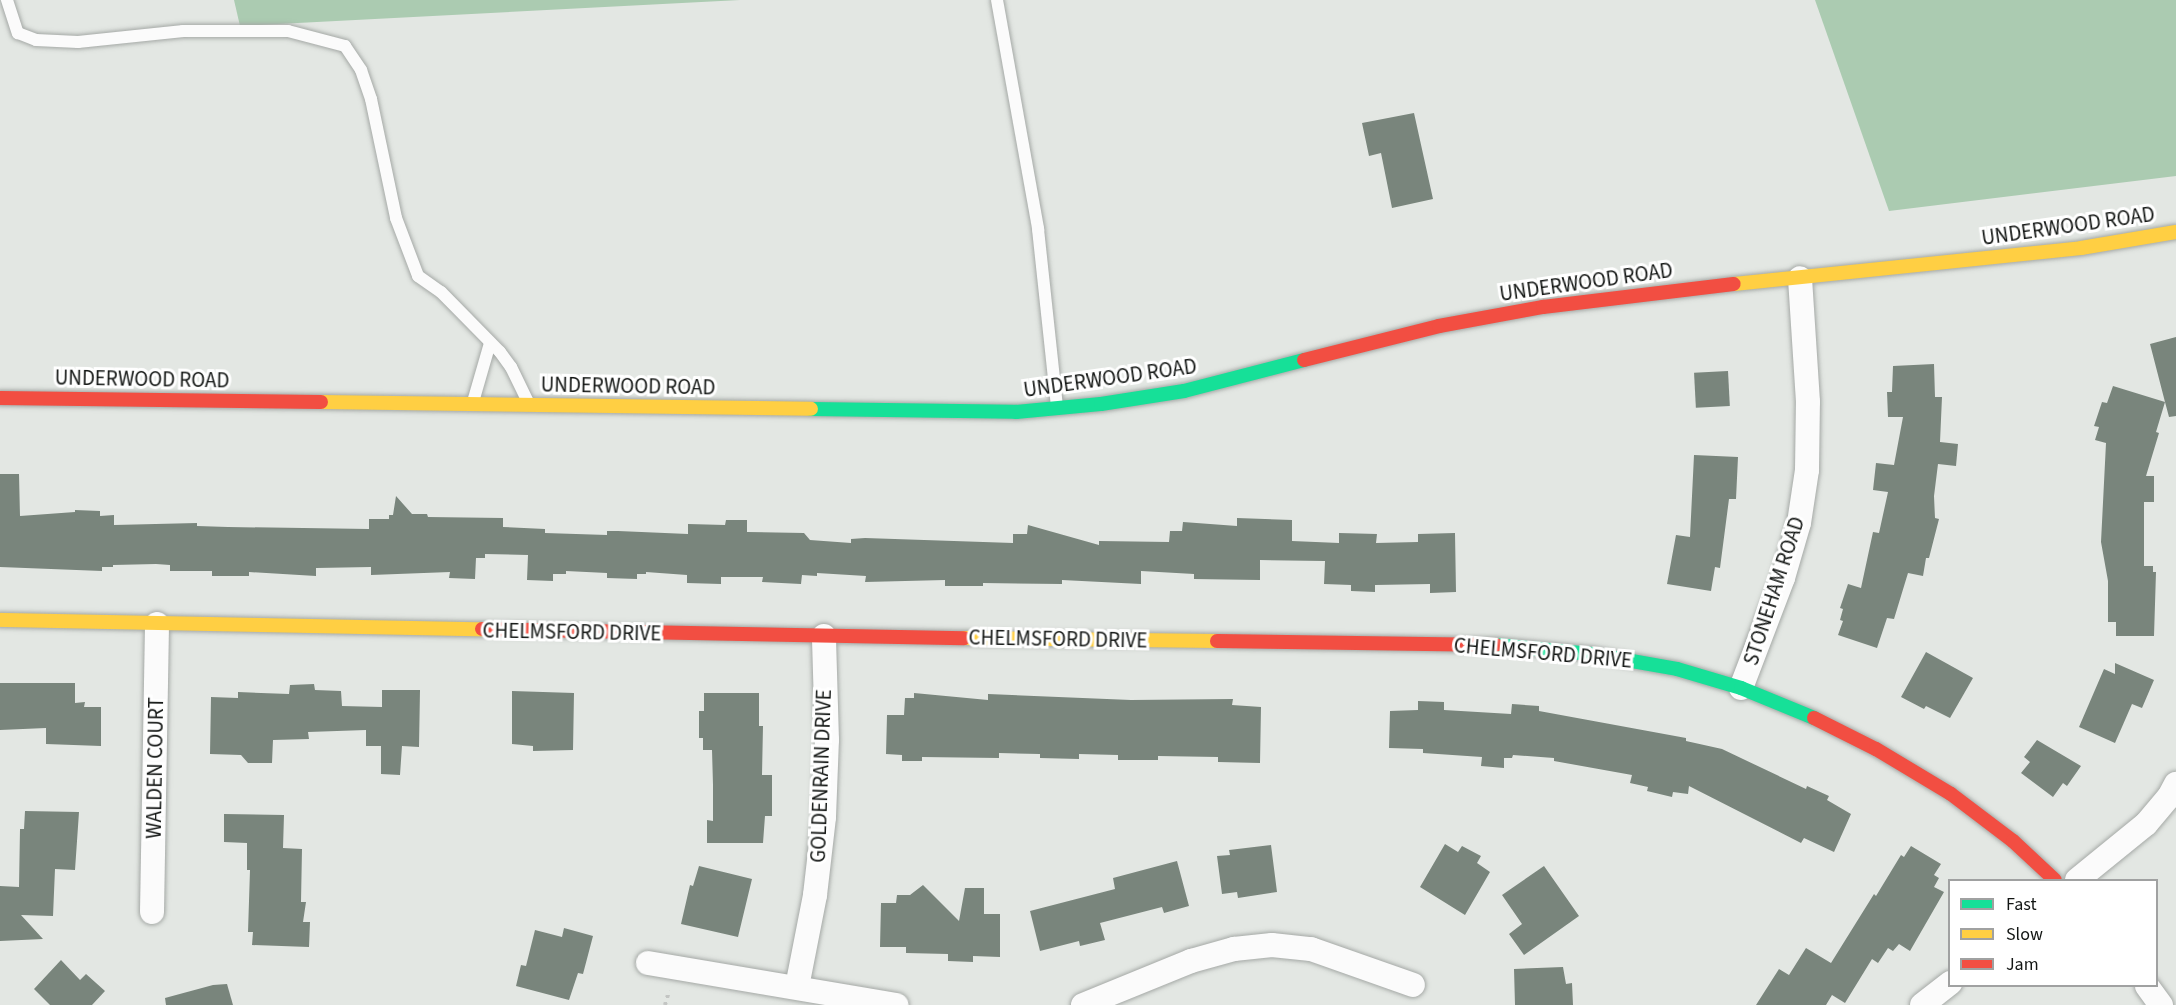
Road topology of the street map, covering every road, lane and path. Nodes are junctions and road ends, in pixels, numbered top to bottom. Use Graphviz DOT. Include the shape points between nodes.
graph roads {
  1 [pos="7,0"];
  2 [pos="997,0"];
  3 [pos="2176,232"];
  4 [pos="1800,278"];
  5 [pos="490,343"];
  6 [pos="0,398"];
  7 [pos="472,405"];
  8 [pos="530,405"];
  9 [pos="1057,408"];
  10 [pos="0,620"];
  11 [pos="157,624"];
  12 [pos="824,636"];
  13 [pos="1741,688"];
  14 [pos="2176,784"];
  15 [pos="2054,879"];
  16 [pos="2078,879"];
  17 [pos="152,912"];
  18 [pos="648,963"];
  19 [pos="1413,985"];
  20 [pos="1948,985"];
  21 [pos="797,987"];
  22 [pos="2148,987"];
  23 [pos="668,994"];
  24 [pos="666,1005"];
  25 [pos="896,1005"];
  26 [pos="1083,1005"];
  27 [pos="1922,1005"];
  28 [pos="2161,1005"];
  1 -- 5 [label="lane" via="18,33 36,40 78,42 183,31 288,31 345,46 361,70 371,99 396,218 418,276 441,292"];
  2 -- 9 [label="lane" via="1038,229"];
  3 -- 4 [label="street, UNDERWOOD ROAD" via="2080,248"];
  4 -- 9 [label="street, UNDERWOOD ROAD" via="1543,307 1439,326 1184,391"];
  4 -- 13 [label="street, STONEHAM ROAD" via="1809,402 1807,470 1799,523 1783,578"];
  5 -- 7 [label="lane"];
  5 -- 8 [label="lane" via="511,367"];
  6 -- 7 [label="street, UNDERWOOD ROAD"];
  7 -- 8 [label="street, UNDERWOOD ROAD"];
  8 -- 9 [label="street, UNDERWOOD ROAD" via="1016,412"];
  10 -- 11 [label="street, CHELMSFORD DRIVE"];
  11 -- 12 [label="street, CHELMSFORD DRIVE"];
  11 -- 17 [label="street, WALDEN COURT"];
  12 -- 13 [label="street, CHELMSFORD DRIVE" via="1494,645 1613,657 1677,669"];
  12 -- 21 [label="street, GOLDENRAIN DRIVE" via="824,818"];
  13 -- 15 [label="street, CHELMSFORD DRIVE" via="1825,723 1952,794"];
  14 -- 16 [label="street" via="2146,824"];
  18 -- 21 [label="street"];
  19 -- 26 [label="street" via="1311,949 1272,945 1234,949 1191,961"];
  20 -- 27 [label="street"];
  21 -- 25 [label="street"];
  22 -- 28 [label="street"];
  23 -- 24 [label="path"];
}
